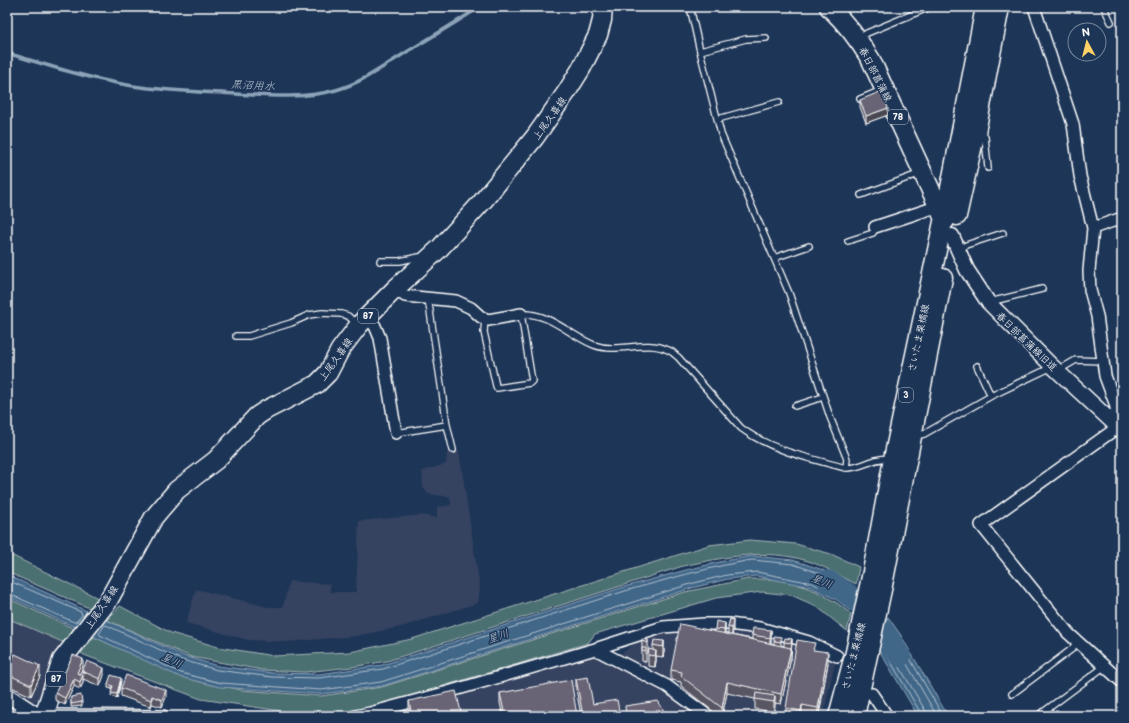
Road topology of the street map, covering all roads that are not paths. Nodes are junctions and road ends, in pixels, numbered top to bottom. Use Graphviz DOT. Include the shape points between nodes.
graph roads {
  1 [pos="603,7"];
  2 [pos="690,7"];
  3 [pos="829,7"];
  4 [pos="930,7"];
  5 [pos="985,7"];
  6 [pos="1000,7"];
  7 [pos="1034,7"];
  8 [pos="1104,7"];
  9 [pos="1111,22"];
  10 [pos="766,38"];
  11 [pos="859,39"];
  12 [pos="700,51"];
  13 [pos="885,89"];
  14 [pos="860,99"];
  15 [pos="779,102"];
  16 [pos="718,119"];
  17 [pos="978,122"];
  18 [pos="988,168"];
  19 [pos="923,172"];
  20 [pos="861,195"];
  21 [pos="940,210"];
  22 [pos="1122,218"];
  23 [pos="875,226"];
  24 [pos="1093,228"];
  25 [pos="1003,233"];
  26 [pos="848,241"];
  27 [pos="955,244"];
  28 [pos="809,246"];
  29 [pos="774,258"];
  30 [pos="380,262"];
  31 [pos="426,262"];
  32 [pos="395,289"];
  33 [pos="1042,289"];
  34 [pos="428,298"];
  35 [pos="988,302"];
  36 [pos="521,314"];
  37 [pos="485,318"];
  38 [pos="363,321"];
  39 [pos="236,336"];
  40 [pos="1102,361"];
  41 [pos="977,366"];
  42 [pos="1055,369"];
  43 [pos="991,396"];
  44 [pos="823,397"];
  45 [pos="794,406"];
  46 [pos="447,426"];
  47 [pos="1120,427"];
  48 [pos="396,433"];
  49 [pos="911,437"];
  50 [pos="453,450"];
  51 [pos="892,459"];
  52 [pos="846,468"];
  53 [pos="878,578"];
  54 [pos="1077,641"];
  55 [pos="595,649"];
  56 [pos="837,656"];
  57 [pos="860,659"];
  58 [pos="1105,666"];
  59 [pos="1122,682"];
  60 [pos="872,694"];
  61 [pos="1012,694"];
  62 [pos="7,695"];
  63 [pos="45,715"];
  64 [pos="163,716"];
  65 [pos="354,716"];
  66 [pos="708,716"];
  67 [pos="838,716"];
  68 [pos="855,716"];
  69 [pos="887,716"];
  70 [pos="1038,716"];
  1 -- 31 [label="main road, 上尾久喜線 / 87" via="598,35 566,93 511,168"];
  2 -- 12 [label="lane"];
  3 -- 11 [label="main road, 春日部菖蒲線 / 78"];
  4 -- 11 [label="lane" via="867,33"];
  5 -- 21 [label="main road, さいたま栗橋線 / 3"];
  6 -- 17 [label="main road, さいたま栗橋線 / 3"];
  7 -- 24 [label="street" via="1073,124 1080,176"];
  8 -- 9 [label="lane"];
  10 -- 12 [label="lane" via="746,38"];
  11 -- 13 [label="main road, 春日部菖蒲線 / 78"];
  12 -- 16 [label="lane"];
  13 -- 14 [label="lane"];
  13 -- 19 [label="main road, 春日部菖蒲線 / 78"];
  15 -- 16 [label="lane"];
  16 -- 29 [label="lane"];
  17 -- 18 [label="lane" via="985,137"];
  17 -- 27 [label="main road, さいたま栗橋線 / 3"];
  19 -- 20 [label="lane"];
  19 -- 21 [label="main road, 春日部菖蒲線 / 78"];
  21 -- 23 [label="street" via="930,209"];
  21 -- 27 [label="main road, 春日部菖蒲線 / 78"];
  21 -- 51 [label="main road, さいたま栗橋線 / 3"];
  22 -- 24 [label="street"];
  23 -- 26 [label="lane" via="873,233"];
  24 -- 40 [label="street" via="1089,277 1102,343"];
  25 -- 27 [label="lane" via="966,245"];
  27 -- 35 [label="street, 春日部菖蒲線旧道" via="976,286"];
  27 -- 49 [label="main road, さいたま栗橋線 / 3"];
  28 -- 29 [label="lane"];
  29 -- 44 [label="lane" via="789,293"];
  30 -- 31 [label="lane" via="419,257"];
  31 -- 32 [label="main road, 上尾久喜線 / 87"];
  32 -- 34 [label="street" via="405,296"];
  32 -- 38 [label="main road, 上尾久喜線 / 87"];
  33 -- 35 [label="lane"];
  34 -- 37 [label="street" via="463,303"];
  34 -- 46 [label="lane"];
  35 -- 42 [label="street, 春日部菖蒲線旧道"];
  36 -- 37 [label="street" via="488,320"];
  36 -- 37 [label="lane" via="532,381 497,388 484,332"];
  36 -- 52 [label="lane" via="542,316 594,345 616,348 657,347 668,350 678,357 753,437 780,449"];
  38 -- 39 [label="lane" via="341,314 322,313 249,336"];
  38 -- 48 [label="street" via="375,326 380,338"];
  38 -- 63 [label="main road, 上尾久喜線 / 87" via="340,350 328,373 317,384 257,416 216,460 176,490 154,517 108,601 62,660"];
  40 -- 42 [label="lane" via="1076,360"];
  40 -- 47 [label="street" via="1105,376 1118,402"];
  41 -- 43 [label="lane"];
  42 -- 43 [label="lane"];
  42 -- 47 [label="street, 春日部菖蒲線旧道"];
  43 -- 49 [label="lane" via="924,434"];
  44 -- 45 [label="lane"];
  44 -- 52 [label="lane" via="847,458"];
  46 -- 48 [label="lane"];
  46 -- 50 [label="lane"];
  47 -- 54 [label="street" via="981,525"];
  49 -- 53 [label="main road, さいたま栗橋線 / 3"];
  51 -- 52 [label="lane" via="883,458"];
  51 -- 53 [label="main road, さいたま栗橋線 / 3"];
  53 -- 57 [label="main road, さいたま栗橋線 / 3"];
  54 -- 58 [label="street"];
  54 -- 61 [label="lane" via="1072,649"];
  55 -- 56 [label="street" via="663,627 729,624 760,628 809,642"];
  55 -- 65 [label="street" via="448,692"];
  55 -- 66 [label="street" via="667,686"];
  57 -- 67 [label="main road, さいたま栗橋線 / 3"];
  57 -- 68 [label="main road, さいたま栗橋線 / 3"];
  58 -- 59 [label="street"];
  58 -- 70 [label="lane"];
  60 -- 69 [label="street"];
  62 -- 63 [label="street" via="36,714"];
  63 -- 64 [label="street"];
}
